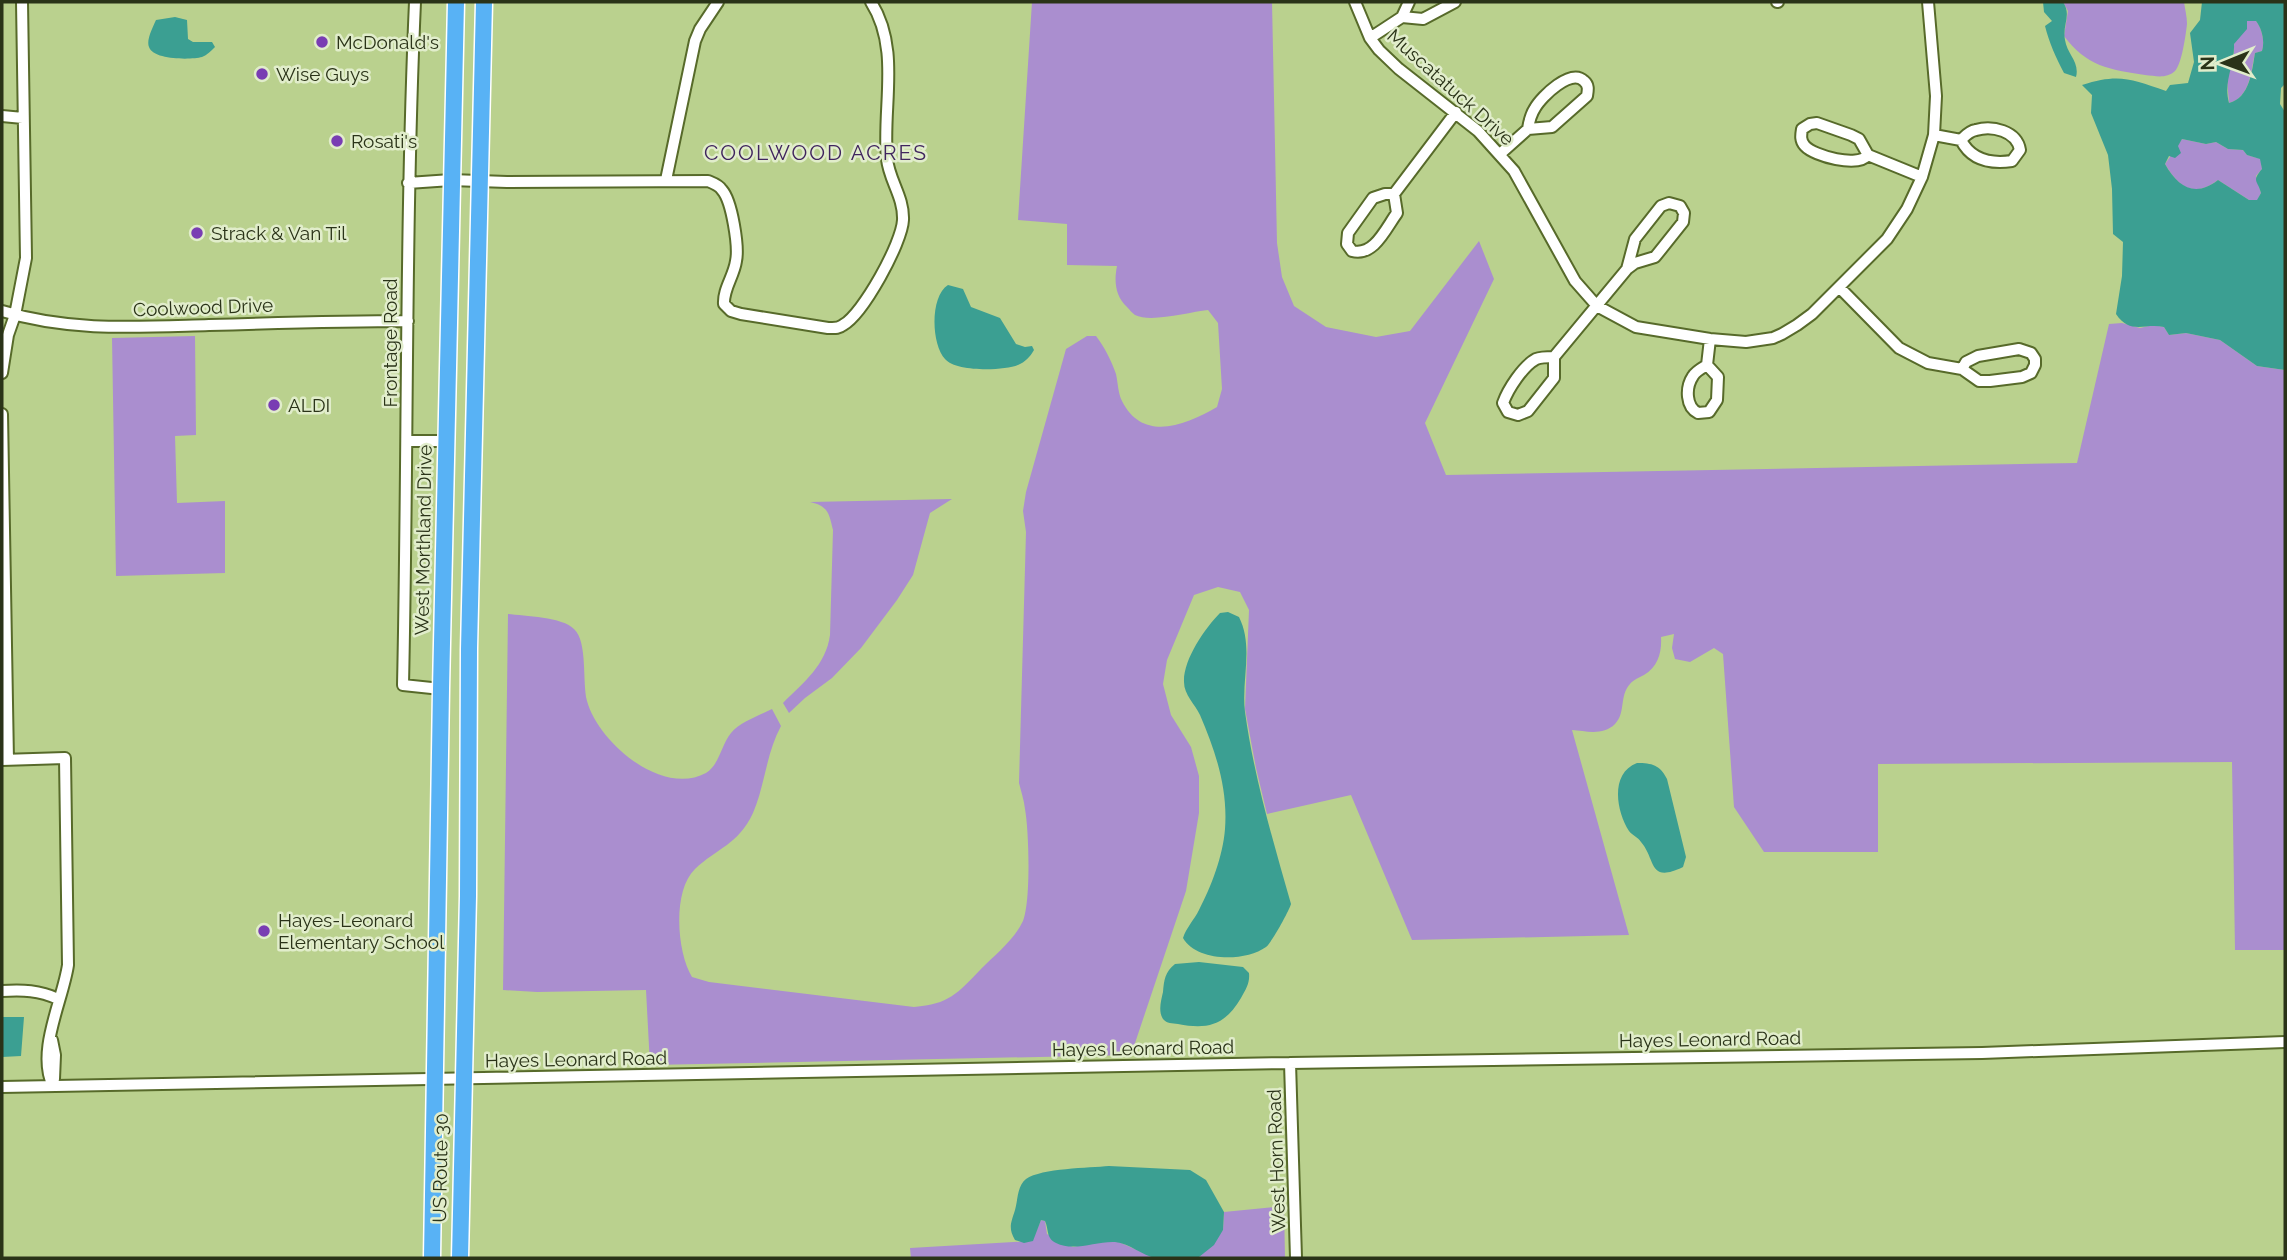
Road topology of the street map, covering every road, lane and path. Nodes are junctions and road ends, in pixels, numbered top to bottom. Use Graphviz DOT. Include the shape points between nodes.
graph roads {
  1 [pos="22,2"];
  2 [pos="415,2"];
  3 [pos="456,2"];
  4 [pos="484,2"];
  5 [pos="718,2"];
  6 [pos="871,2"];
  7 [pos="1355,2"];
  8 [pos="1409,2"];
  9 [pos="1455,2"];
  10 [pos="1928,2"];
  11 [pos="1402,18"];
  12 [pos="1370,38"];
  13 [pos="1456,112"];
  14 [pos="2,116"];
  15 [pos="23,118"];
  16 [pos="1528,129"];
  17 [pos="1934,135"];
  18 [pos="1961,140"];
  19 [pos="1500,154"];
  20 [pos="1868,155"];
  21 [pos="1922,177"];
  22 [pos="451,180"];
  23 [pos="666,180"];
  24 [pos="480,181"];
  25 [pos="408,183"];
  26 [pos="1394,194"];
  27 [pos="1628,269"];
  28 [pos="1839,287"];
  29 [pos="1597,306"];
  30 [pos="2,311"];
  31 [pos="15,315"];
  32 [pos="408,321"];
  33 [pos="1710,339"];
  34 [pos="1554,357"];
  35 [pos="1707,365"];
  36 [pos="1962,369"];
  37 [pos="2,373"];
  38 [pos="2,414"];
  39 [pos="407,441"];
  40 [pos="446,441"];
  41 [pos="441,689"];
  42 [pos="5,760"];
  43 [pos="2,990"];
  44 [pos="58,999"];
  45 [pos="2285,1042"];
  46 [pos="1290,1063"];
  47 [pos="435,1079"];
  48 [pos="463,1079"];
  49 [pos="53,1086"];
  50 [pos="2,1087"];
  51 [pos="432,1258"];
  52 [pos="460,1258"];
  53 [pos="1296,1258"];
  1 -- 15 [label="street"];
  2 -- 25 [label="street, Frontage Road"];
  3 -- 22 [label="highway, West Morthland Drive"];
  4 -- 24 [label="highway"];
  5 -- 23 [label="street" via="695,41"];
  6 -- 23 [label="street" via="887,43 887,162 902,202 903,222 881,275 846,324 828,328 731,311 723,296 737,258 727,199 708,181"];
  7 -- 12 [label="street, Muscatatuck Drive"];
  8 -- 11 [label="street"];
  9 -- 11 [label="street" via="1423,19"];
  10 -- 17 [label="street, Muscatatuck Drive" via="1936,96"];
  11 -- 12 [label="street"];
  12 -- 13 [label="street, Muscatatuck Drive" via="1399,69"];
  13 -- 19 [label="street, Muscatatuck Drive"];
  13 -- 26 [label="street"];
  14 -- 15 [label="street"];
  15 -- 31 [label="street" via="27,236"];
  16 -- 16 [label="street" via="1547,128 1565,117 1587,96 1584,80 1566,78 1535,106"];
  16 -- 19 [label="street"];
  17 -- 18 [label="street"];
  17 -- 21 [label="street, Muscatatuck Drive"];
  18 -- 18 [label="street" via="1965,149 1987,161 2012,161 2020,150 2011,135 1996,130 1978,129"];
  19 -- 29 [label="street, Muscatatuck Drive" via="1526,189 1575,281"];
  20 -- 20 [label="street" via="1859,139 1851,135 1819,123 1802,129 1801,139 1808,148 1850,162"];
  20 -- 21 [label="street"];
  21 -- 28 [label="street, Muscatatuck Drive" via="1887,239"];
  22 -- 24 [label="street"];
  22 -- 25 [label="street"];
  22 -- 40 [label="highway, West Morthland Drive"];
  23 -- 24 [label="street"];
  24 -- 48 [label="highway"];
  25 -- 32 [label="street, Frontage Road"];
  26 -- 26 [label="street" via="1373,198 1348,233 1352,251 1369,250 1397,213"];
  27 -- 27 [label="street" via="1658,253 1683,222 1680,206 1661,206 1635,239"];
  27 -- 29 [label="street"];
  28 -- 33 [label="street, Muscatatuck Drive" via="1797,325 1773,338 1746,342"];
  28 -- 36 [label="street" via="1899,348 1928,363"];
  29 -- 33 [label="street, Muscatatuck Drive" via="1636,327"];
  29 -- 34 [label="street"];
  30 -- 31 [label="street, Coolwood Drive"];
  31 -- 32 [label="street, Coolwood Drive" via="63,325 113,328"];
  31 -- 37 [label="street"];
  32 -- 39 [label="street, Frontage Road"];
  33 -- 35 [label="street"];
  34 -- 34 [label="street" via="1539,358 1528,366 1506,395 1503,402 1508,412 1528,411 1554,378"];
  36 -- 36 [label="street" via="1979,381 2022,377 2031,373 2035,359 2019,349 1978,356"];
  38 -- 42 [label="street"];
  39 -- 40 [label="street"];
  39 -- 41 [label="street, Frontage Road" via="403,685"];
  40 -- 41 [label="highway, West Morthland Drive"];
  41 -- 47 [label="highway, West Morthland Drive"];
  42 -- 44 [label="street" via="65,758 68,965"];
  43 -- 44 [label="street" via="44,992"];
  44 -- 49 [label="street" via="48,1054 48,1077"];
  45 -- 46 [label="street, Hayes Leonard Road" via="1982,1053"];
  46 -- 48 [label="street, Hayes Leonard Road"];
  46 -- 53 [label="street, West Horn Road"];
  47 -- 48 [label="street, Hayes Leonard Road"];
  47 -- 49 [label="street, Hayes Leonard Road"];
  47 -- 51 [label="highway, West Morthland Drive"];
  48 -- 52 [label="highway, US Route 30"];
  49 -- 50 [label="street, Hayes Leonard Road"];
}
